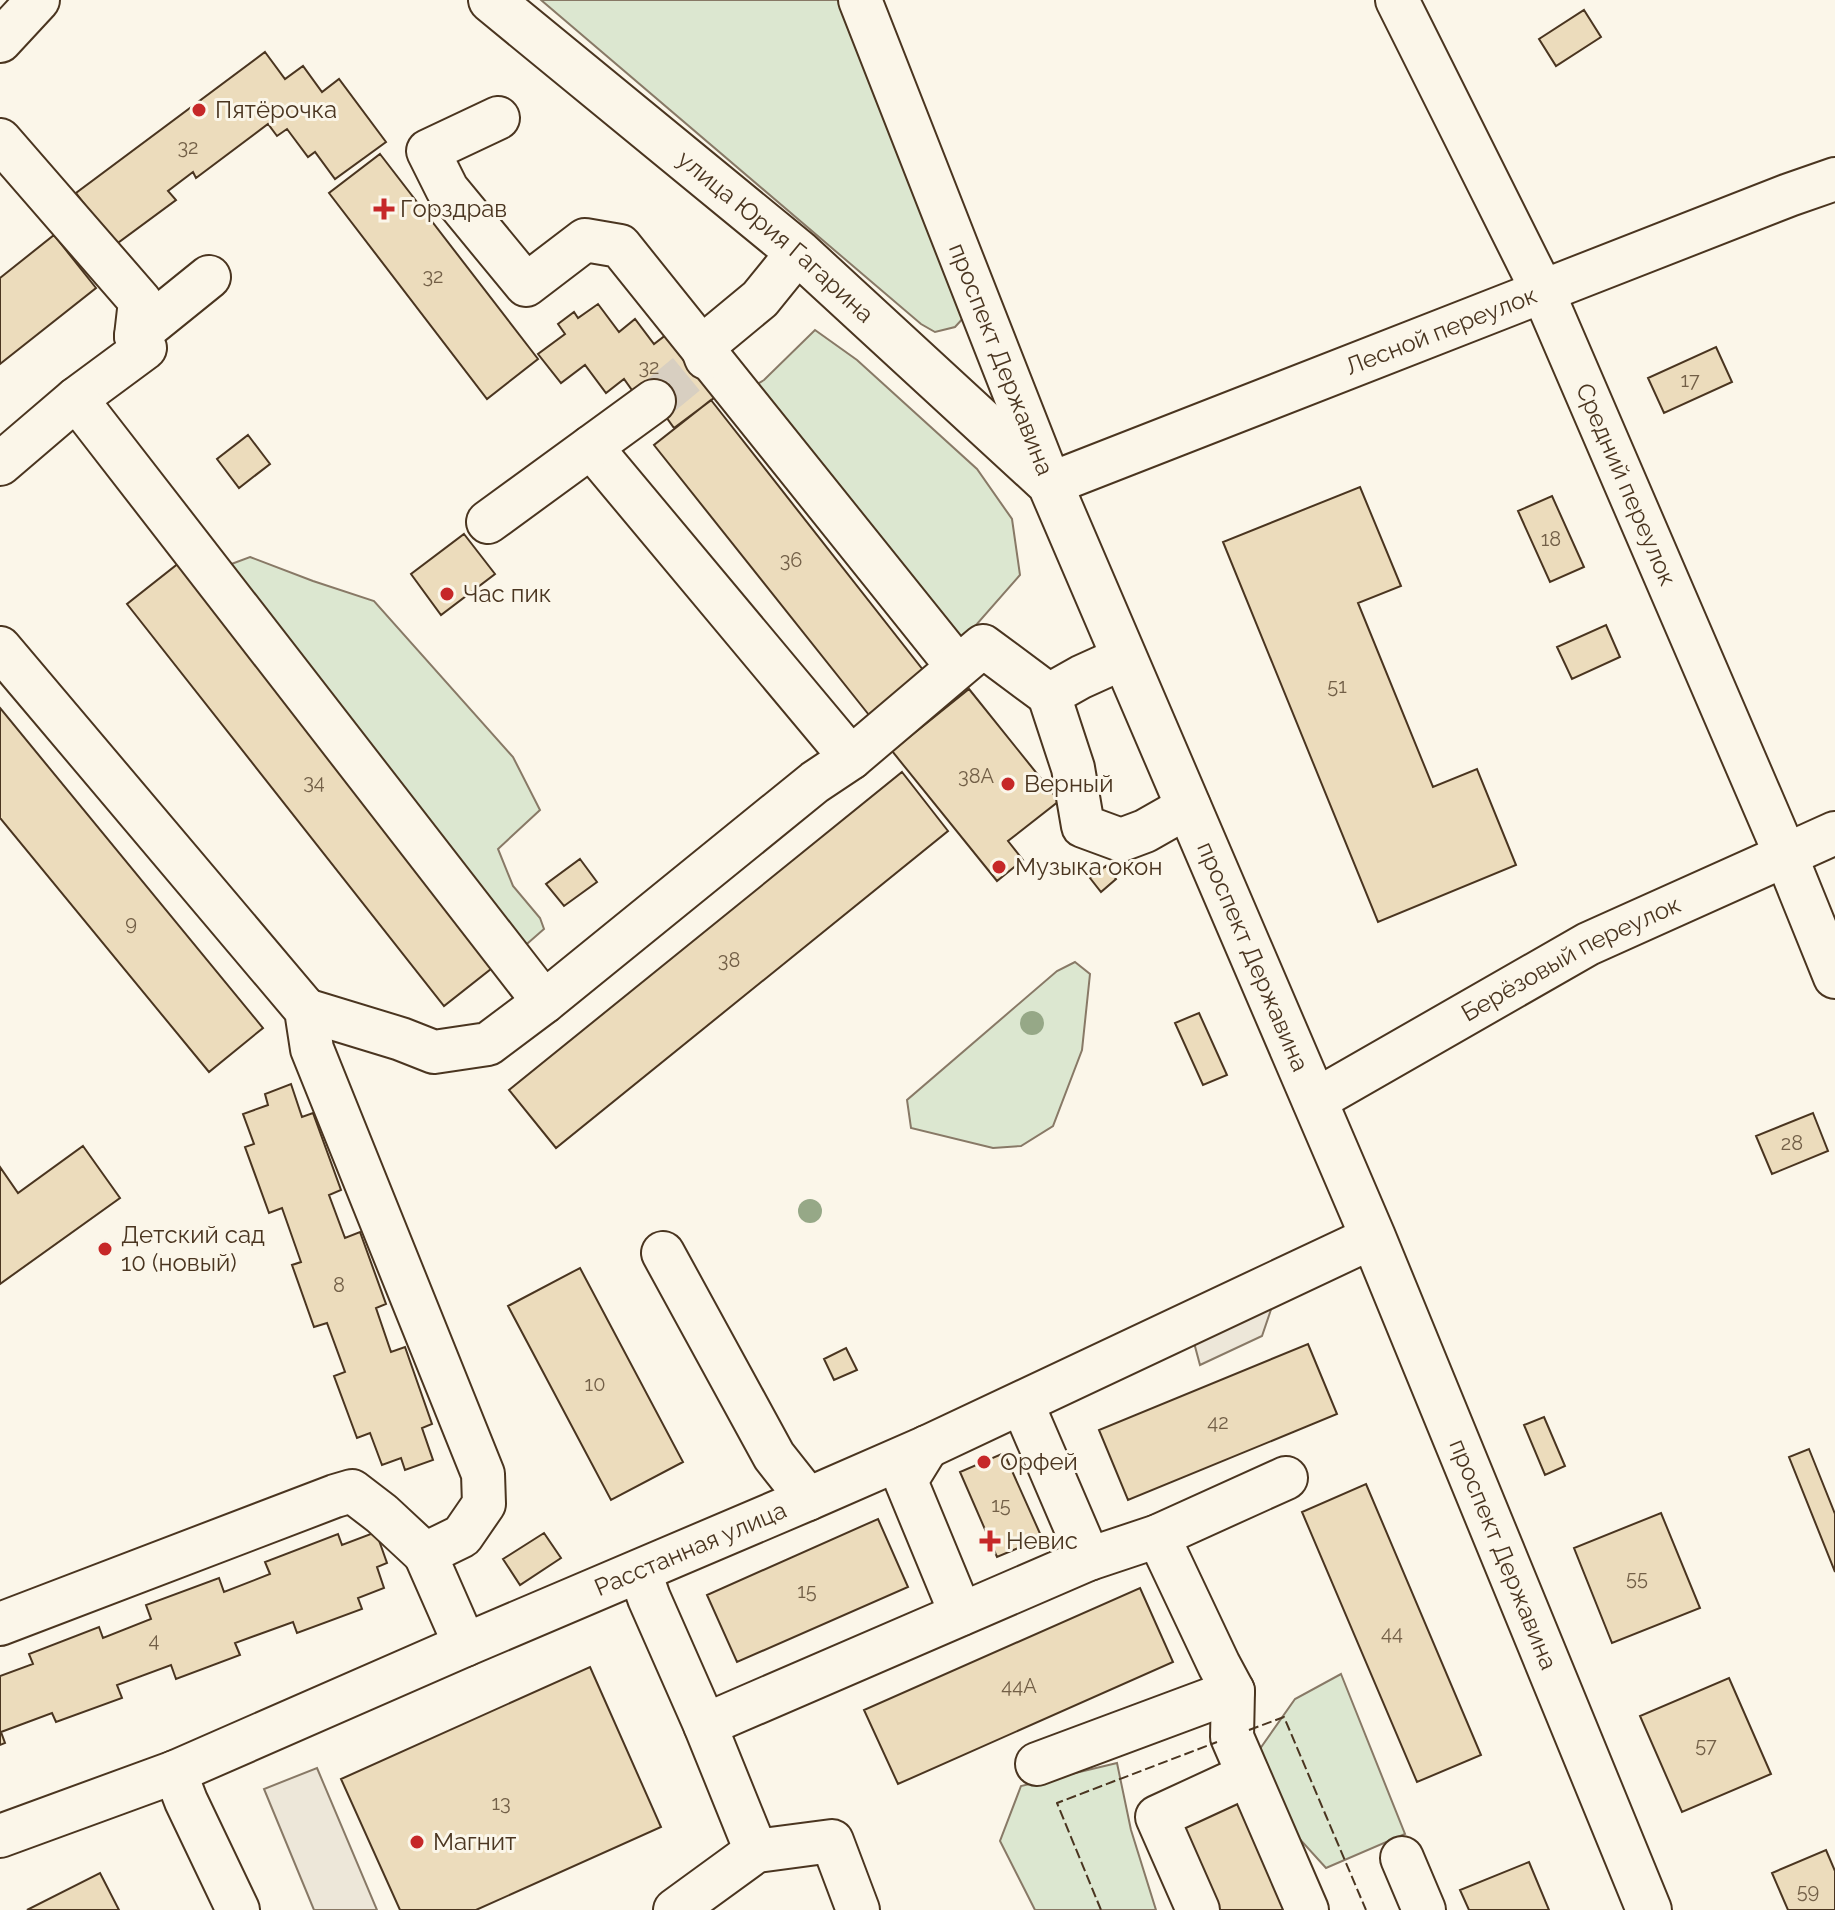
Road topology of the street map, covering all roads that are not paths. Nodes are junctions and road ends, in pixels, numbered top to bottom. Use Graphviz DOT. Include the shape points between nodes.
graph roads {
  1 [pos="38,0"];
  2 [pos="491,0"];
  3 [pos="860,0"];
  4 [pos="1397,0"];
  5 [pos="0,41"];
  6 [pos="498,118"];
  7 [pos="0,140"];
  8 [pos="1835,179"];
  9 [pos="798,252"];
  10 [pos="209,277"];
  11 [pos="1543,292"];
  12 [pos="136,336"];
  13 [pos="704,353"];
  14 [pos="76,399"];
  15 [pos="654,401"];
  16 [pos="591,447"];
  17 [pos="0,464"];
  18 [pos="1050,484"];
  19 [pos="488,522"];
  20 [pos="0,648"];
  21 [pos="1123,658"];
  22 [pos="957,666"];
  23 [pos="1049,695"];
  24 [pos="851,758"];
  25 [pos="1189,806"];
  26 [pos="1835,833"];
  27 [pos="1786,856"];
  28 [pos="1835,977"];
  29 [pos="544,1002"];
  30 [pos="306,1010"];
  31 [pos="1314,1101"];
  32 [pos="1373,1237"];
  33 [pos="663,1253"];
  34 [pos="1022,1403"];
  35 [pos="927,1447"];
  36 [pos="1286,1478"];
  37 [pos="808,1499"];
  38 [pos="1158,1536"];
  39 [pos="425,1554"];
  40 [pos="1089,1559"];
  41 [pos="640,1572"];
  42 [pos="961,1614"];
  43 [pos="0,1624"];
  44 [pos="465,1645"];
  45 [pos="1233,1691"];
  46 [pos="705,1725"];
  47 [pos="1037,1764"];
  48 [pos="175,1772"];
  49 [pos="1248,1775"];
  50 [pos="0,1836"];
  51 [pos="756,1851"];
  52 [pos="1402,1858"];
  53 [pos="238,1910"];
  54 [pos="675,1910"];
  55 [pos="858,1910"];
  56 [pos="1198,1910"];
  57 [pos="1307,1910"];
  58 [pos="1424,1910"];
  59 [pos="1649,1910"];
  1 -- 5 [label="street"];
  2 -- 9 [label="main road, улица Юрия Гагарина"];
  3 -- 18 [label="street, проспект Державина"];
  4 -- 11 [label="street, Средний переулок"];
  6 -- 13 [label="street" via="428,151 447,189 526,285 585,240 620,246"];
  7 -- 12 [label="street" via="140,301"];
  8 -- 11 [label="street, Лесной переулок"];
  9 -- 13 [label="street" via="760,299"];
  9 -- 18 [label="main road, улица Юрия Гагарина"];
  10 -- 12 [label="street"];
  11 -- 18 [label="street, Лесной переулок"];
  11 -- 27 [label="street, Средний переулок"];
  12 -- 14 [label="street" via="145,348"];
  13 -- 22 [label="street"];
  14 -- 17 [label="street"];
  14 -- 29 [label="street"];
  15 -- 16 [label="street"];
  16 -- 19 [label="street"];
  16 -- 24 [label="street"];
  18 -- 21 [label="main road, проспект Державина"];
  20 -- 30 [label="street"];
  21 -- 23 [label="street"];
  21 -- 25 [label="main road, проспект Державина"];
  22 -- 23 [label="street" via="983,646"];
  22 -- 24 [label="street"];
  23 -- 25 [label="street" via="1073,768 1083,826 1121,840"];
  24 -- 29 [label="street"];
  25 -- 31 [label="main road, проспект Державина"];
  26 -- 27 [label="street, Берёзовый переулок"];
  27 -- 28 [label="street, Средний переулок"];
  27 -- 31 [label="street, Берёзовый переулок" via="1588,944"];
  29 -- 30 [label="street" via="488,1044 434,1052"];
  30 -- 39 [label="street" via="312,1049 483,1474 484,1504 462,1536"];
  31 -- 32 [label="main road, проспект Державина"];
  32 -- 34 [label="street, Расстанная улица"];
  32 -- 59 [label="main road, проспект Державина"];
  33 -- 37 [label="street" via="774,1456"];
  34 -- 35 [label="street, Расстанная улица"];
  34 -- 40 [label="street"];
  35 -- 37 [label="street, Расстанная улица"];
  35 -- 42 [label="street" via="906,1481"];
  36 -- 38 [label="street"];
  37 -- 41 [label="street, Расстанная улица"];
  38 -- 40 [label="street"];
  38 -- 45 [label="street"];
  39 -- 43 [label="street" via="352,1491"];
  39 -- 44 [label="street"];
  40 -- 42 [label="street"];
  41 -- 44 [label="street, Расстанная улица"];
  41 -- 46 [label="street"];
  42 -- 46 [label="street"];
  44 -- 48 [label="street, Расстанная улица" via="348,1710"];
  45 -- 47 [label="street"];
  45 -- 49 [label="street" via="1232,1737"];
  46 -- 51 [label="street"];
  48 -- 50 [label="street, Расстанная улица"];
  48 -- 53 [label="street"];
  49 -- 56 [label="street" via="1157,1817"];
  49 -- 57 [label="street"];
  51 -- 54 [label="street"];
  51 -- 55 [label="street" via="832,1841"];
  52 -- 58 [label="street"];
}
